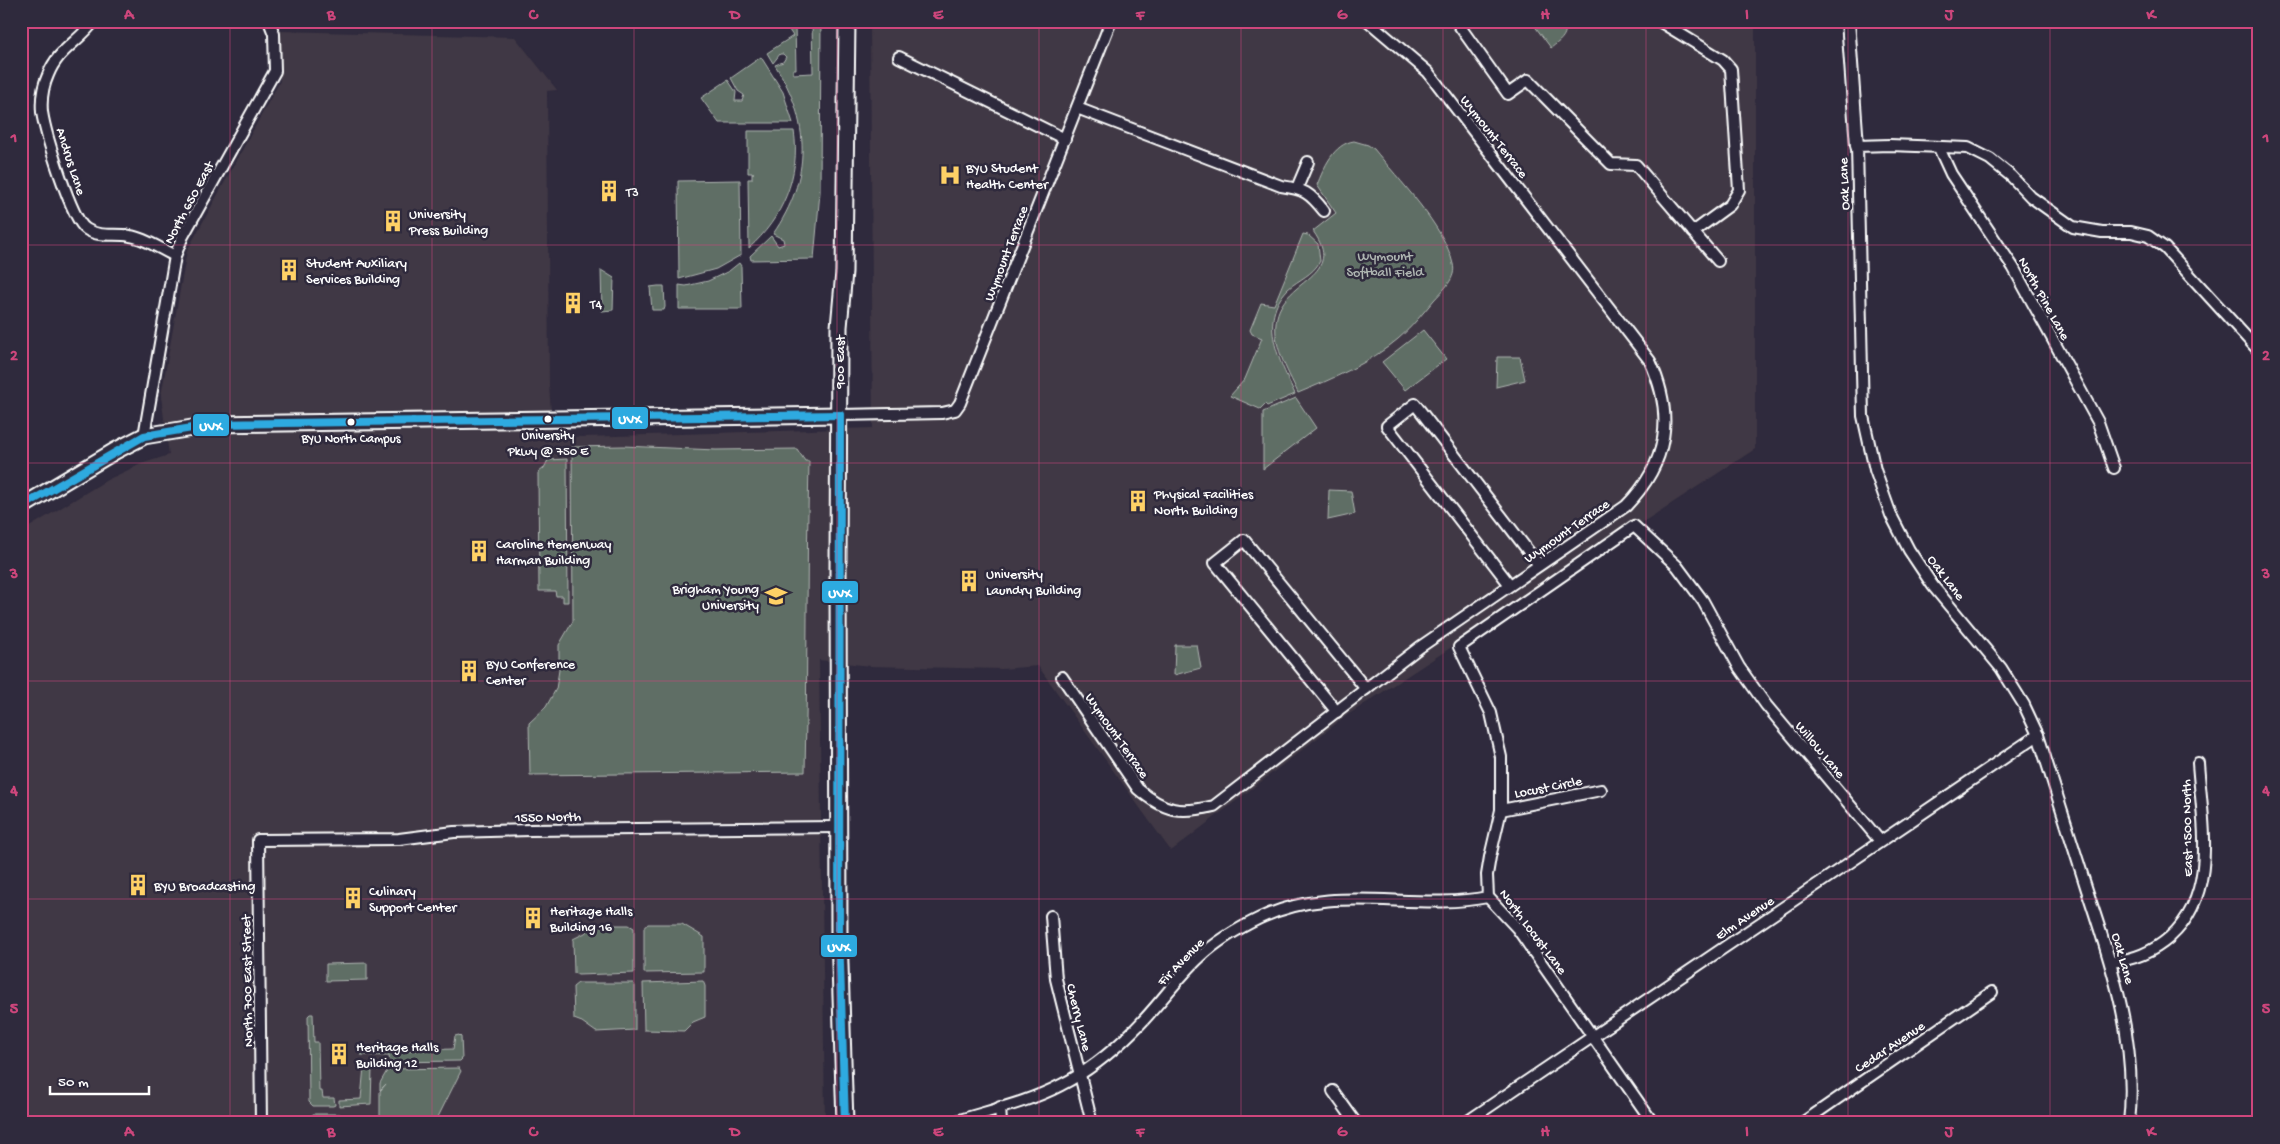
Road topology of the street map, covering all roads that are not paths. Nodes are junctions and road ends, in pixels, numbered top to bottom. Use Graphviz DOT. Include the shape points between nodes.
graph roads {
  1 [pos="94,21"];
  2 [pos="268,21"];
  3 [pos="847,21"];
  4 [pos="1111,21"];
  5 [pos="1368,21"];
  6 [pos="1456,21"];
  7 [pos="1659,21"];
  8 [pos="1848,21"];
  9 [pos="899,57"];
  10 [pos="1077,108"];
  11 [pos="1064,139"];
  12 [pos="1857,146"];
  13 [pos="1939,148"];
  14 [pos="1308,162"];
  15 [pos="1297,188"];
  16 [pos="1324,211"];
  17 [pos="1693,232"];
  18 [pos="175,256"];
  19 [pos="1718,261"];
  20 [pos="2259,351"];
  21 [pos="840,415"];
  22 [pos="144,436"];
  23 [pos="2114,468"];
  24 [pos="21,507"];
  25 [pos="1634,526"];
  26 [pos="1540,565"];
  27 [pos="1510,585"];
  28 [pos="1062,677"];
  29 [pos="1366,689"];
  30 [pos="1337,712"];
  31 [pos="2038,735"];
  32 [pos="2198,763"];
  33 [pos="1601,790"];
  34 [pos="1501,810"];
  35 [pos="839,827"];
  36 [pos="258,840"];
  37 [pos="1880,841"];
  38 [pos="1488,897"];
  39 [pos="1051,916"];
  40 [pos="2111,962"];
  41 [pos="1992,992"];
  42 [pos="1594,1036"];
  43 [pos="1080,1075"];
  44 [pos="1333,1091"];
  45 [pos="1000,1107"];
  46 [pos="261,1123"];
  47 [pos="845,1123"];
  48 [pos="950,1123"];
  49 [pos="1001,1123"];
  50 [pos="1092,1123"];
  51 [pos="1356,1123"];
  52 [pos="1465,1123"];
  53 [pos="1653,1123"];
  54 [pos="1802,1123"];
  55 [pos="2129,1123"];
  1 -- 18 [label="street, Andrus Lane" via="60,54 48,74 42,112 52,150 74,212 84,228 96,233 131,236"];
  2 -- 18 [label="street, North 650 East" via="274,34 275,71 182,236"];
  3 -- 21 [label="main road, 900 East" via="844,272 839,326"];
  4 -- 10 [label="street, Wymount Terrace"];
  5 -- 26 [label="street, Wymount Terrace" via="1428,72 1650,361 1658,379 1665,421 1663,442 1650,476 1626,506"];
  6 -- 17 [label="street" via="1508,94 1528,80 1611,164 1636,165"];
  7 -- 17 [label="street" via="1723,60 1731,69 1738,190 1730,206"];
  8 -- 12 [label="street, Oak Lane"];
  9 -- 11 [label="street"];
  10 -- 11 [label="street, Wymount Terrace"];
  10 -- 15 [label="street" via="1281,186"];
  11 -- 21 [label="street, Wymount Terrace" via="965,392 954,410"];
  12 -- 13 [label="street"];
  12 -- 31 [label="street, Oak Lane" via="1863,416 1875,470 1891,515 1909,550 1933,586 2001,668 2024,704"];
  13 -- 20 [label="street" via="1968,148 1990,158 2031,197 2073,226 2148,236 2165,248"];
  13 -- 23 [label="street, North Pine Lane" via="1951,174 2013,267 2098,422"];
  14 -- 15 [label="street"];
  15 -- 16 [label="street" via="1310,194"];
  17 -- 19 [label="street"];
  18 -- 22 [label="street, North 650 East"];
  21 -- 22 [label="main road" via="244,423 198,426"];
  21 -- 35 [label="main road, 900 East"];
  22 -- 24 [label="main road"];
  25 -- 34 [label="street, North Locust Lane" via="1459,647 1483,693 1497,733"];
  25 -- 37 [label="street, Willow Lane" via="1677,566 1703,601 1744,674 1766,704"];
  26 -- 27 [label="street, Wymount Terrace"];
  26 -- 27 [label="street" via="1415,404 1388,426"];
  27 -- 29 [label="street, Wymount Terrace"];
  28 -- 30 [label="street, Wymount Terrace" via="1138,789 1155,803 1172,810 1190,812 1214,806"];
  29 -- 30 [label="street, Wymount Terrace"];
  29 -- 30 [label="street" via="1244,540 1215,563"];
  31 -- 37 [label="street, Elm Avenue"];
  31 -- 40 [label="street, Oak Lane"];
  32 -- 40 [label="street, East 1500 North" via="2204,867 2196,902 2177,931 2164,942 2137,957"];
  33 -- 34 [label="street, Locust Circle"];
  34 -- 38 [label="street, North Locust Lane" via="1487,875"];
  35 -- 36 [label="street, 1550 North" via="530,830 454,832 399,839"];
  35 -- 47 [label="main road, 900 East"];
  36 -- 46 [label="street, North 700 East Street"];
  37 -- 42 [label="street, Elm Avenue"];
  38 -- 42 [label="street, North Locust Lane" via="1517,928"];
  38 -- 43 [label="street, Fir Avenue" via="1458,901 1334,899 1292,907 1260,918 1220,940 1199,957 1134,1030"];
  39 -- 43 [label="street, Cherry Lane" via="1056,979"];
  40 -- 55 [label="street, Oak Lane" via="2131,1059"];
  41 -- 54 [label="street, Cedar Avenue"];
  42 -- 52 [label="street, Elm Avenue"];
  42 -- 53 [label="street, North Locust Lane"];
  43 -- 45 [label="street, Fir Avenue" via="1036,1096"];
  43 -- 50 [label="street, Cherry Lane"];
  44 -- 51 [label="street"];
  45 -- 48 [label="street, Fir Avenue"];
  45 -- 49 [label="street"];
}
